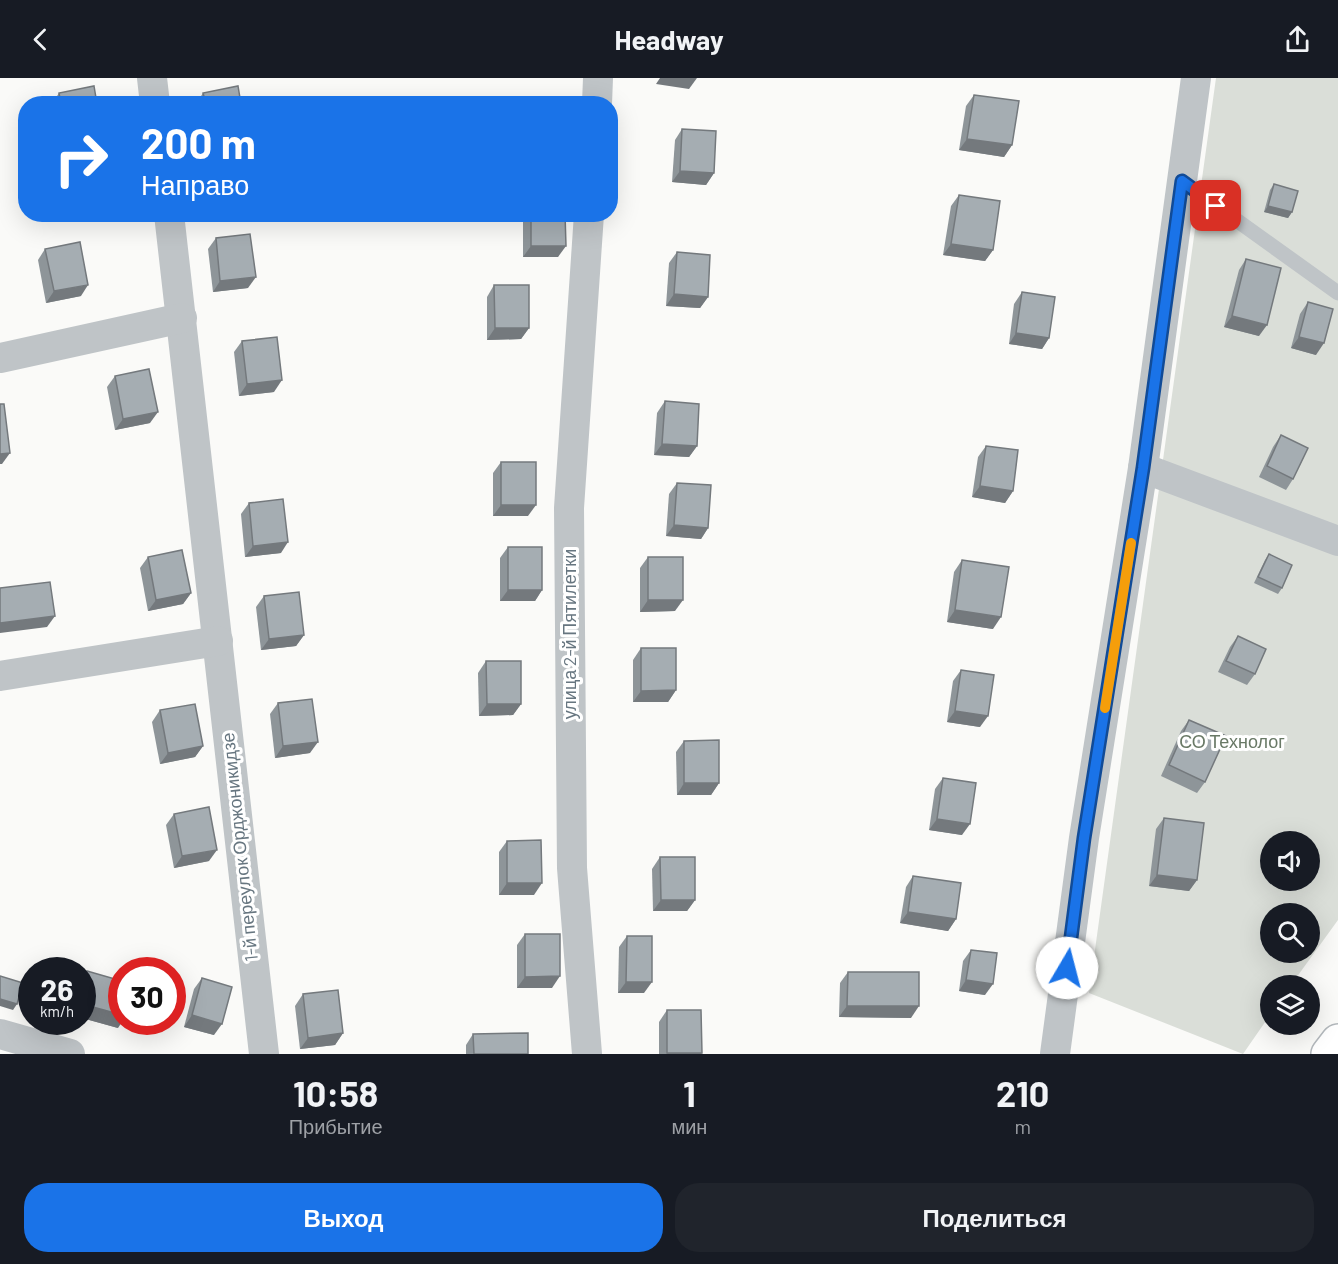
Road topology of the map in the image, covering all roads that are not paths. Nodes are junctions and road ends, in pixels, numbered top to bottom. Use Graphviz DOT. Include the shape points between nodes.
graph roads {
  1 [pos="152,78"];
  2 [pos="598,78"];
  3 [pos="1196,78"];
  4 [pos="154,96"];
  5 [pos="597,96"];
  6 [pos="1182,181"];
  7 [pos="170,222"];
  8 [pos="588,222"];
  9 [pos="1338,294"];
  10 [pos="182,318"];
  11 [pos="0,358"];
  12 [pos="1143,468"];
  13 [pos="1338,541"];
  14 [pos="218,640"];
  15 [pos="0,676"];
  16 [pos="0,1034"];
  17 [pos="1338,1041"];
  18 [pos="70,1054"];
  19 [pos="264,1054"];
  20 [pos="587,1054"];
  21 [pos="1055,1054"];
  22 [pos="1328,1054"];
  1 -- 4 [label="street"];
  2 -- 5 [label="street"];
  3 -- 6 [label="street"];
  6 -- 9 [label="lane"];
  6 -- 12 [label="street"];
  7 -- 10 [label="street, 1-й переулок Орджоникидзе"];
  8 -- 20 [label="street, улица 2-й Пятилетки" via="569,508 572,868"];
  10 -- 11 [label="street"];
  10 -- 14 [label="street, 1-й переулок Орджоникидзе"];
  12 -- 13 [label="street"];
  12 -- 21 [label="street" via="1084,838"];
  14 -- 15 [label="street"];
  14 -- 19 [label="street, 1-й переулок Орджоникидзе"];
  16 -- 18 [label="street"];
  17 -- 22 [label="main road"];
}
